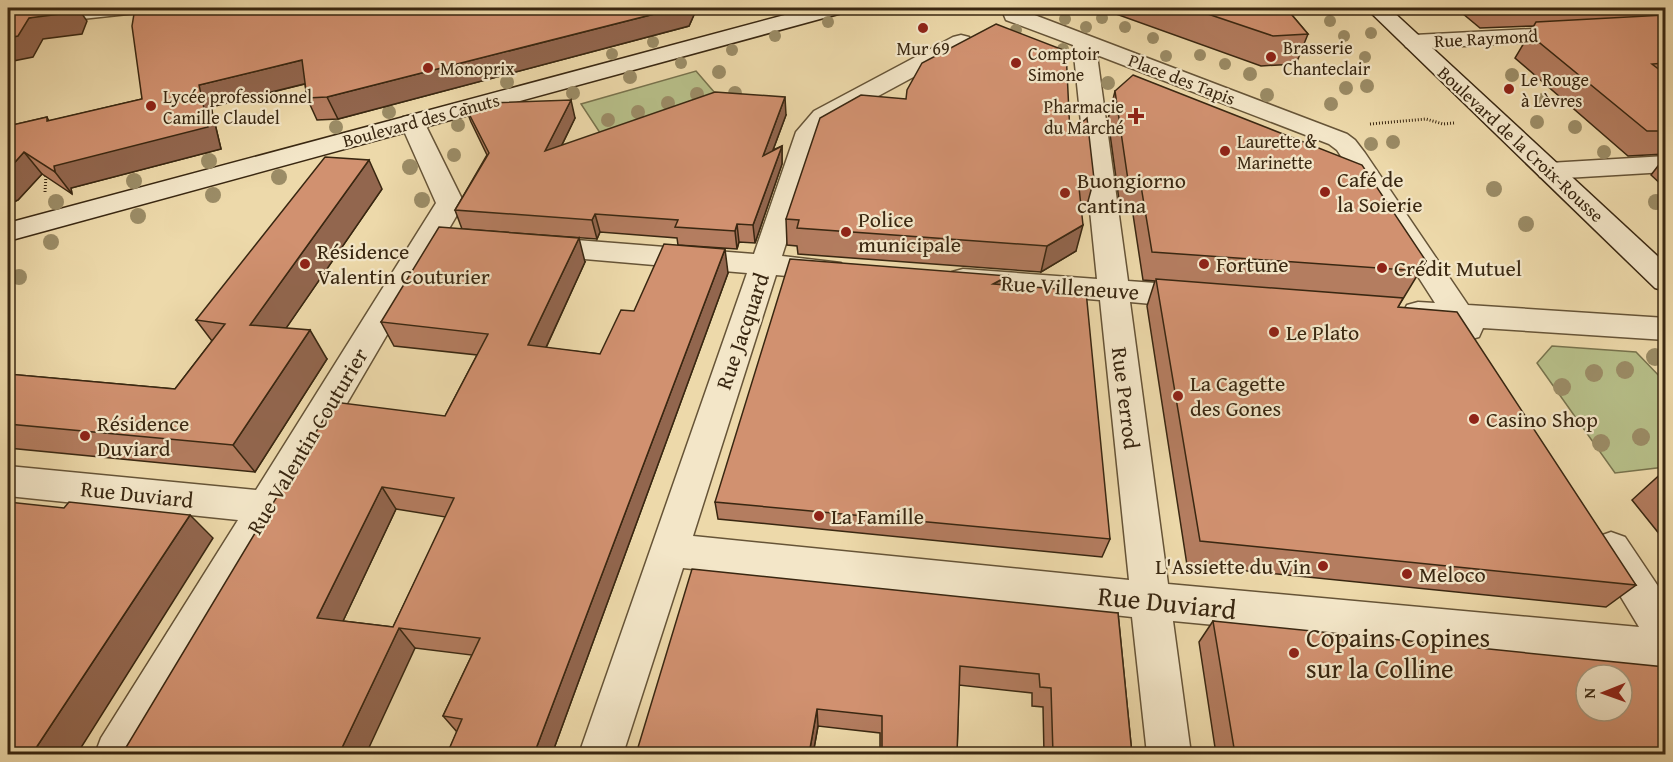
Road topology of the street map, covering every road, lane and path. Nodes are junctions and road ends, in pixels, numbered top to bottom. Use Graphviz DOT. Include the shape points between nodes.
graph roads {
  1 [pos="128,8"];
  2 [pos="834,8"];
  3 [pos="1377,8"];
  4 [pos="1000,20"];
  5 [pos="8,21"];
  6 [pos="1597,32"];
  7 [pos="1084,41"];
  8 [pos="1414,42"];
  9 [pos="412,122"];
  10 [pos="1459,122"];
  11 [pos="1357,139"];
  12 [pos="1665,164"];
  13 [pos="1549,171"];
  14 [pos="46,175"];
  15 [pos="45,188"];
  16 [pos="8,232"];
  17 [pos="508,244"];
  18 [pos="764,265"];
  19 [pos="854,272"];
  20 [pos="938,278"];
  21 [pos="1665,281"];
  22 [pos="1112,290"];
  23 [pos="1224,299"];
  24 [pos="1389,311"];
  25 [pos="1460,317"];
  26 [pos="1665,329"];
  27 [pos="1486,356"];
  28 [pos="8,481"];
  29 [pos="267,507"];
  30 [pos="1595,525"];
  31 [pos="669,549"];
  32 [pos="1151,601"];
  33 [pos="1665,634"];
  34 [pos="1665,649"];
  35 [pos="117,754"];
  36 [pos="601,754"];
  37 [pos="1169,754"];
  1 -- 5 [label="street"];
  2 -- 9 [label="street, Boulevard des Canuts"];
  3 -- 8 [label="street, Boulevard de la Croix-Rousse"];
  4 -- 7 [label="street, Place des Tapis"];
  4 -- 18 [label="street, Rue Jacquard" via="823,116 809,132"];
  6 -- 8 [label="street, Rue Raymond"];
  7 -- 11 [label="street, Place des Tapis" via="1346,145"];
  7 -- 22 [label="street, Rue Perrod"];
  8 -- 13 [label="street, Boulevard de la Croix-Rousse"];
  9 -- 16 [label="street, Boulevard des Canuts"];
  9 -- 29 [label="street, Rue Valentin Couturier" via="450,203 445,239"];
  10 -- 11 [label="path" via="1443,124 1426,119"];
  11 -- 25 [label="street"];
  12 -- 13 [label="street"];
  13 -- 21 [label="street, Boulevard de la Croix-Rousse"];
  14 -- 15 [label="path"];
  17 -- 18 [label="street"];
  18 -- 19 [label="street"];
  18 -- 31 [label="street, Rue Jacquard"];
  20 -- 22 [label="street, Rue Villeneuve"];
  22 -- 23 [label="street, Rue Villeneuve"];
  22 -- 32 [label="street, Rue Perrod"];
  24 -- 25 [label="street"];
  25 -- 26 [label="street"];
  25 -- 27 [label="street"];
  28 -- 29 [label="street, Rue Duviard"];
  29 -- 35 [label="street, Rue Valentin Couturier"];
  30 -- 33 [label="street"];
  31 -- 32 [label="street, Rue Duviard"];
  31 -- 36 [label="street, Rue Jacquard"];
  32 -- 34 [label="street, Rue Duviard"];
  32 -- 37 [label="street, Rue Perrod"];
}
